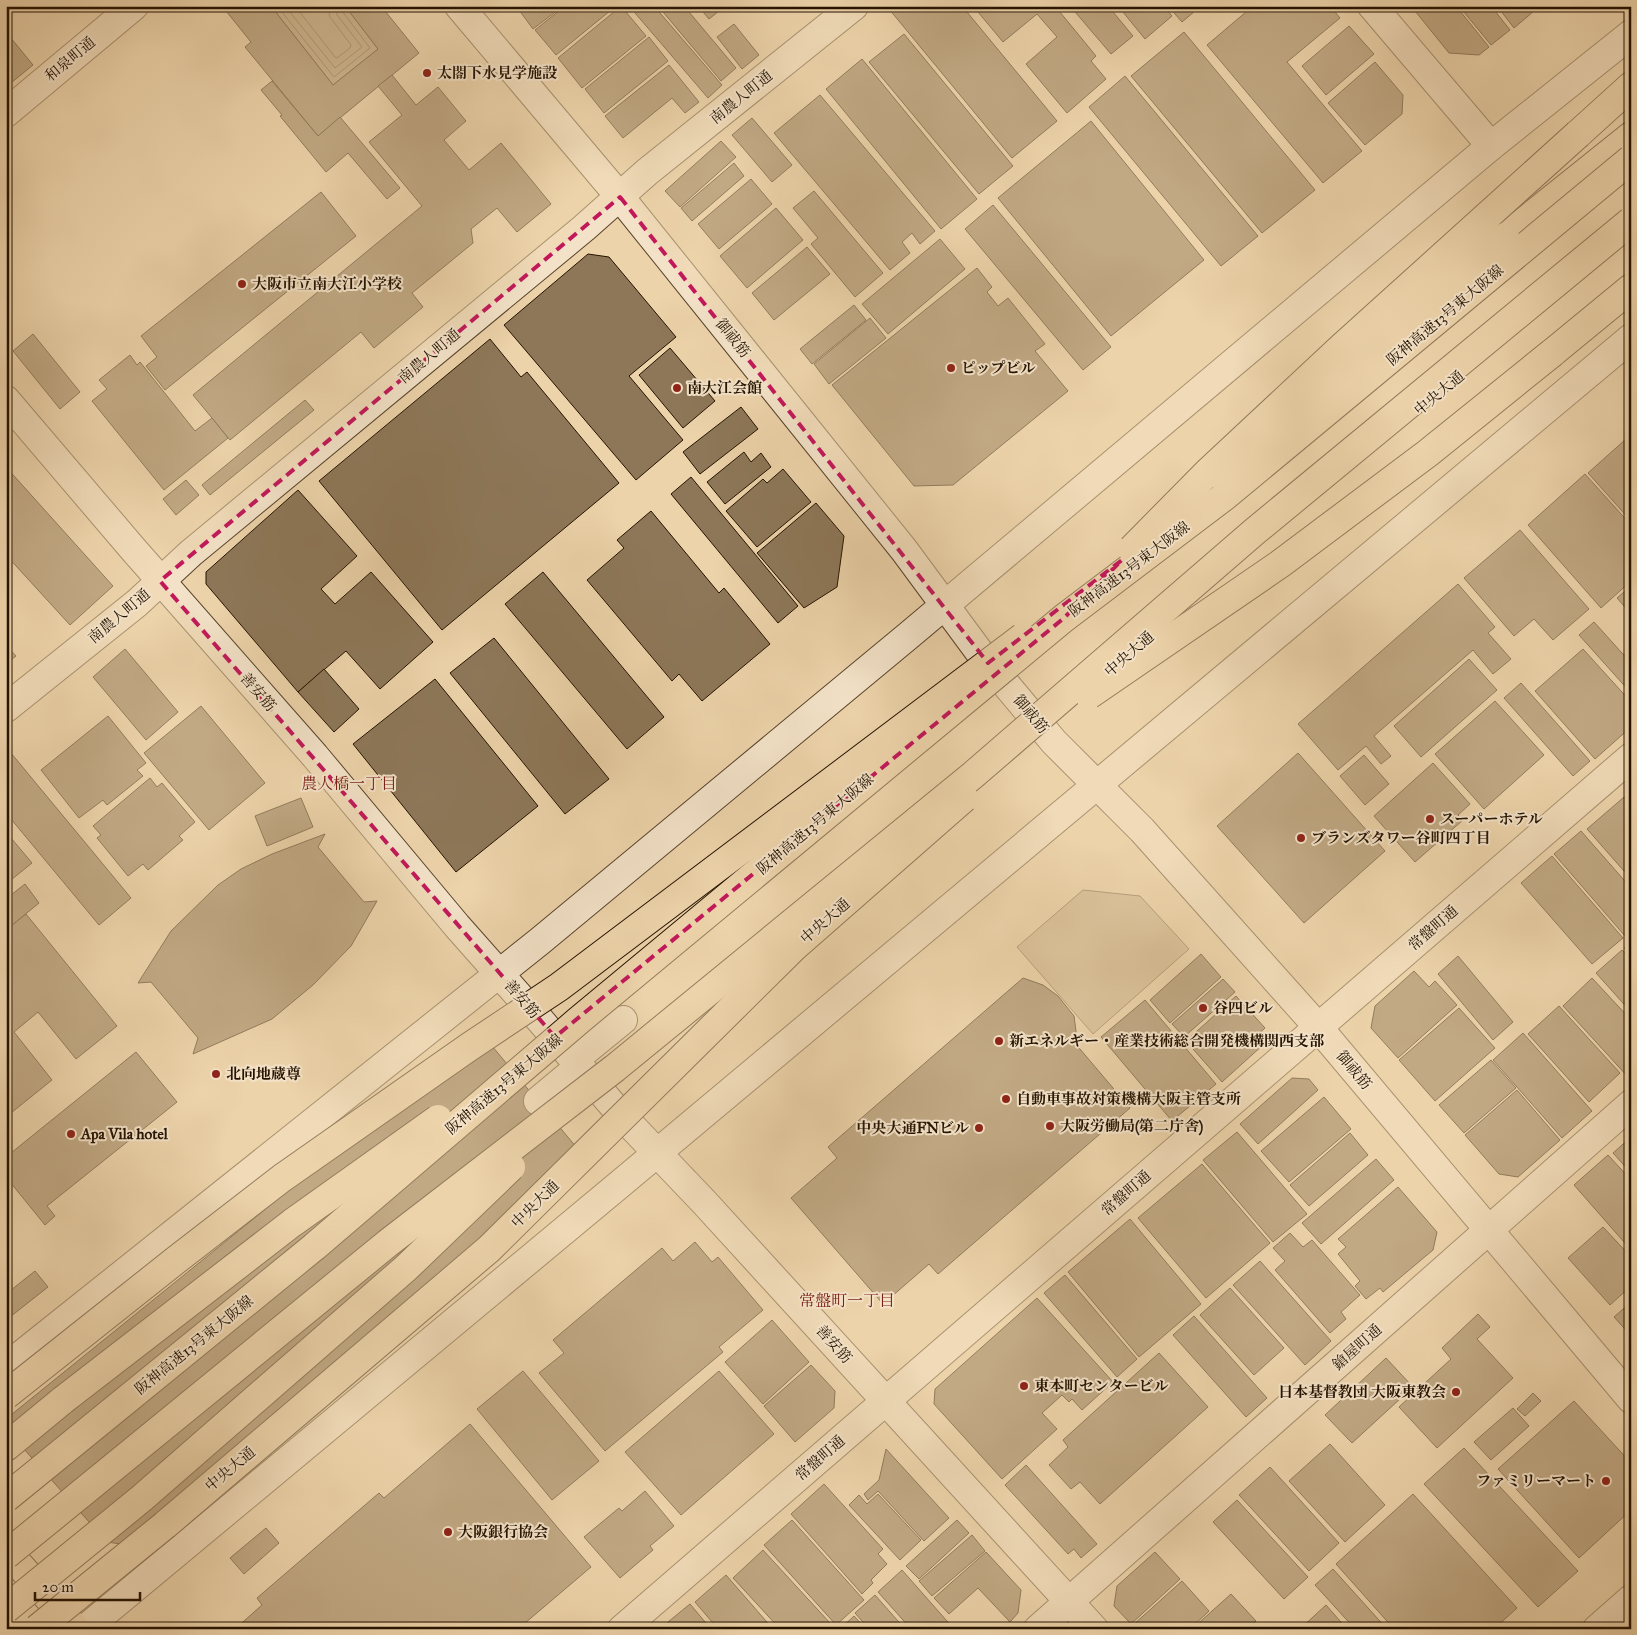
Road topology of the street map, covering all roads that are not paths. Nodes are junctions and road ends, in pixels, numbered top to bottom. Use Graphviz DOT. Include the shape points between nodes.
graph roads {
  1 [pos="134,6"];
  2 [pos="459,6"];
  3 [pos="854,6"];
  4 [pos="1372,6"];
  5 [pos="1631,34"];
  6 [pos="1631,86"];
  7 [pos="6,112"];
  8 [pos="1631,136"];
  9 [pos="1491,146"];
  10 [pos="1631,159"];
  11 [pos="620,197"];
  12 [pos="1631,221"];
  13 [pos="1631,232"];
  14 [pos="1631,288"];
  15 [pos="1631,338"];
  16 [pos="6,400"];
  17 [pos="160,581"];
  18 [pos="945,605"];
  19 [pos="1064,618"];
  20 [pos="6,708"];
  21 [pos="1631,757"];
  22 [pos="973,775"];
  23 [pos="1097,784"];
  24 [pos="499,973"];
  25 [pos="623,1020"];
  26 [pos="578,1021"];
  27 [pos="1318,1027"];
  28 [pos="575,1060"];
  29 [pos="614,1068"];
  30 [pos="533,1095"];
  31 [pos="1631,1104"];
  32 [pos="657,1153"];
  33 [pos="1489,1230"];
  34 [pos="6,1366"];
  35 [pos="6,1395"];
  36 [pos="1631,1399"];
  37 [pos="886,1401"];
  38 [pos="6,1447"];
  39 [pos="6,1498"];
  40 [pos="6,1550"];
  41 [pos="6,1555"];
  42 [pos="1631,1599"];
  43 [pos="1069,1602"];
  44 [pos="6,1609"];
  45 [pos="37,1629"];
  46 [pos="76,1629"];
  47 [pos="85,1629"];
  48 [pos="622,1629"];
  49 [pos="1038,1629"];
  50 [pos="1094,1629"];
  51 [pos="1597,1629"];
  1 -- 7 [label="street, 和泉町通"];
  2 -- 11 [label="street, 御祓筋"];
  3 -- 11 [label="street, 南農人町通"];
  4 -- 9 [label="street"];
  5 -- 9 [label="street"];
  6 -- 19 [label="main road, bridge" via="1342,346 1207,473"];
  8 -- 35 [label="main road, bridge" via="1505,237 1096,581 559,987 282,1178"];
  9 -- 18 [label="street"];
  10 -- 19 [label="main road, 阪神高速13号東大阪線, bridge" via="1225,496"];
  11 -- 17 [label="street, 南農人町通"];
  11 -- 18 [label="street, 御祓筋"];
  12 -- 22 [label="main road, bridge" via="1254,532"];
  13 -- 45 [label="main road, 中央大通, bridge" via="1141,643 793,948 490,1249 165,1525"];
  14 -- 22 [label="main road, bridge" via="1428,453 1280,564"];
  15 -- 23 [label="street, 中央大通"];
  16 -- 17 [label="street, 善安筋"];
  17 -- 20 [label="street, 南農人町通"];
  17 -- 24 [label="street, 善安筋" via="315,756"];
  18 -- 23 [label="street, 御祓筋" via="983,657 1054,742"];
  18 -- 24 [label="street"];
  19 -- 26 [label="main road, 阪神高速13号東大阪線, bridge"];
  21 -- 27 [label="street, 常盤町通"];
  22 -- 29 [label="main road, bridge"];
  23 -- 27 [label="street, 御祓筋"];
  23 -- 32 [label="street, 中央大通"];
  24 -- 28 [label="street, 善安筋"];
  24 -- 34 [label="street"];
  25 -- 28 [label="street"];
  26 -- 38 [label="main road, bridge" via="292,1223"];
  26 -- 39 [label="main road, 阪神高速13号東大阪線, bridge" via="314,1246"];
  27 -- 33 [label="street, 御祓筋"];
  27 -- 37 [label="street, 常盤町通"];
  28 -- 30 [label="street"];
  28 -- 32 [label="street, 善安筋"];
  29 -- 41 [label="main road, bridge" via="388,1243"];
  29 -- 44 [label="main road, bridge" via="406,1268 142,1498"];
  31 -- 33 [label="street, 鎗屋町通"];
  32 -- 37 [label="street, 善安筋"];
  32 -- 47 [label="street, 中央大通"];
  33 -- 36 [label="street, 御祓筋"];
  33 -- 43 [label="street, 鎗屋町通"];
  37 -- 43 [label="street, 善安筋"];
  37 -- 48 [label="street, 常盤町通"];
  40 -- 46 [label="main road"];
  42 -- 51 [label="street"];
  43 -- 49 [label="street, 鎗屋町通"];
  43 -- 50 [label="street, 善安筋"];
}
